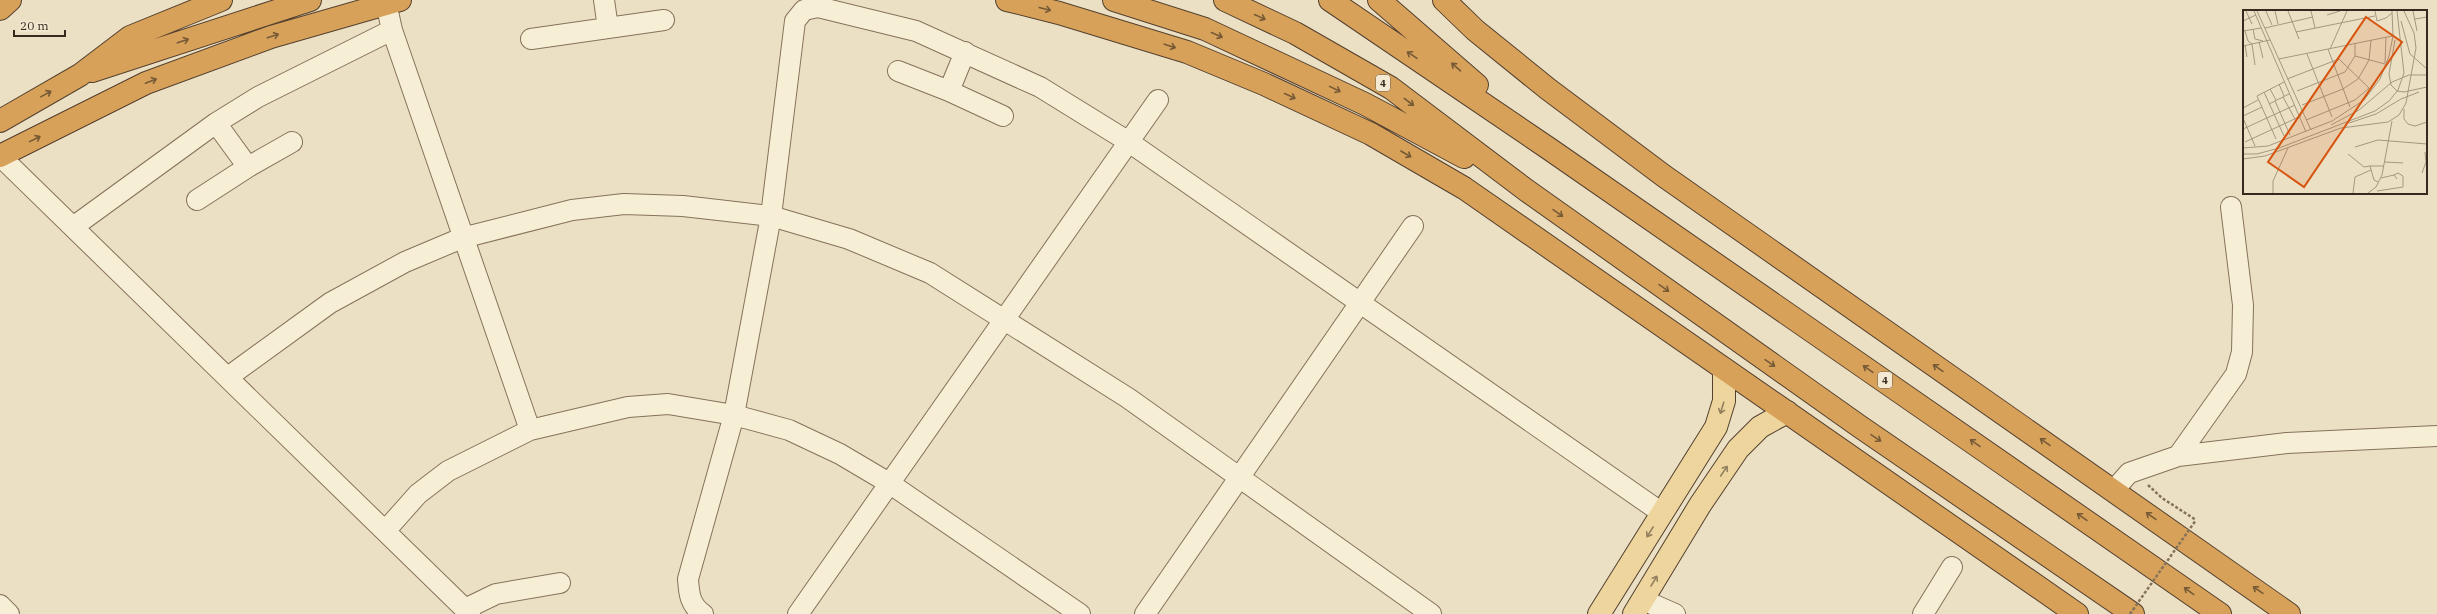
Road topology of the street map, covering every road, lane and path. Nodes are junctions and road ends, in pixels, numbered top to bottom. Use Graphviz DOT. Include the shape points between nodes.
graph roads {
  1 [pos="10,0"];
  2 [pos="221,0"];
  3 [pos="310,0"];
  4 [pos="604,0"];
  5 [pos="1008,0"];
  6 [pos="1114,0"];
  7 [pos="1225,0"];
  8 [pos="1330,0"];
  9 [pos="1379,0"];
  10 [pos="1444,0"];
  11 [pos="393,1"];
  12 [pos="0,9"];
  13 [pos="664,20"];
  14 [pos="608,28"];
  15 [pos="392,30"];
  16 [pos="531,39"];
  17 [pos="965,52"];
  18 [pos="898,71"];
  19 [pos="80,75"];
  20 [pos="949,91"];
  21 [pos="1158,100"];
  22 [pos="1003,116"];
  23 [pos="0,121"];
  24 [pos="216,123"];
  25 [pos="292,142"];
  26 [pos="1129,142"];
  27 [pos="1548,148"];
  28 [pos="0,156"];
  29 [pos="248,167"];
  30 [pos="1526,190"];
  31 [pos="197,200"];
  32 [pos="2231,207"];
  33 [pos="771,216"];
  34 [pos="1413,226"];
  35 [pos="73,227"];
  36 [pos="462,238"];
  37 [pos="1361,303"];
  38 [pos="1005,319"];
  39 [pos="1724,369"];
  40 [pos="228,377"];
  41 [pos="1787,412"];
  42 [pos="734,415"];
  43 [pos="530,430"];
  44 [pos="2437,436"];
  45 [pos="2178,456"];
  46 [pos="1240,479"];
  47 [pos="889,483"];
  48 [pos="2114,490"];
  49 [pos="2162,498"];
  50 [pos="1662,513"];
  51 [pos="386,530"];
  52 [pos="1952,567"];
  53 [pos="560,583"];
  54 [pos="0,605"];
  55 [pos="1638,607"];
  56 [pos="468,612"];
  57 [pos="9,614"];
  58 [pos="703,614"];
  59 [pos="798,614"];
  60 [pos="1080,614"];
  61 [pos="1145,614"];
  62 [pos="1431,614"];
  63 [pos="1599,614"];
  64 [pos="1674,614"];
  65 [pos="1923,614"];
  66 [pos="2077,614"];
  67 [pos="2132,614"];
  68 [pos="2220,614"];
  69 [pos="2289,614"];
  1 -- 12 [label="highway"];
  2 -- 19 [label="highway" via="130,37"];
  19 -- 3 [label="highway, one-way"];
  4 -- 14 [label="street"];
  5 -- 39 [label="highway, one-way" via="1059,12 1187,52 1264,84 1371,134 1464,188"];
  6 -- 30 [label="highway, one-way" via="1204,29 1279,63 1364,104"];
  7 -- 30 [label="highway, 4, one-way" via="1295,33 1391,88"];
  27 -- 8 [label="highway, one-way"];
  27 -- 9 [label="highway, 4, one-way"];
  48 -- 10 [label="highway, one-way" via="1664,176 1548,89 1475,30"];
  11 -- 15 [label="street"];
  28 -- 11 [label="highway, one-way" via="146,83 271,37"];
  13 -- 14 [label="street"];
  14 -- 16 [label="street"];
  15 -- 24 [label="street" via="258,97"];
  15 -- 36 [label="street"];
  17 -- 20 [label="street"];
  17 -- 26 [label="street" via="1040,87"];
  17 -- 33 [label="street" via="916,31 818,7 804,10 795,21"];
  18 -- 20 [label="street"];
  23 -- 19 [label="highway, one-way"];
  20 -- 22 [label="street"];
  21 -- 26 [label="street"];
  24 -- 29 [label="street"];
  24 -- 35 [label="street"];
  25 -- 29 [label="street"];
  26 -- 37 [label="street"];
  26 -- 38 [label="street"];
  68 -- 27 [label="highway, 4, one-way"];
  28 -- 35 [label="street"];
  29 -- 31 [label="street"];
  30 -- 67 [label="highway, 4, one-way" via="1859,426"];
  32 -- 45 [label="street" via="2243,305 2242,352 2236,374"];
  33 -- 36 [label="street" via="683,206 624,204 572,210"];
  33 -- 38 [label="street" via="849,239 930,273"];
  33 -- 42 [label="street"];
  34 -- 37 [label="street"];
  35 -- 40 [label="street"];
  36 -- 40 [label="street" via="405,262 330,303"];
  36 -- 43 [label="street"];
  37 -- 46 [label="street"];
  37 -- 50 [label="street"];
  38 -- 46 [label="street" via="1128,398"];
  38 -- 47 [label="street"];
  39 -- 41 [label="highway"];
  39 -- 50 [label="main road, one-way" via="1724,401 1716,427"];
  40 -- 51 [label="street"];
  55 -- 41 [label="main road, one-way" via="1700,505 1738,449 1760,427"];
  41 -- 66 [label="highway"];
  42 -- 43 [label="street" via="668,404 628,407"];
  42 -- 47 [label="street" via="789,430 840,454"];
  42 -- 58 [label="street" via="688,579 689,598"];
  43 -- 51 [label="street" via="448,471 418,494"];
  44 -- 45 [label="street" via="2287,443"];
  45 -- 48 [label="street" via="2129,473"];
  46 -- 61 [label="street"];
  46 -- 62 [label="street"];
  47 -- 59 [label="street"];
  47 -- 60 [label="street"];
  69 -- 48 [label="highway, one-way"];
  49 -- 67 [label="path, bridge" via="2196,520"];
  50 -- 63 [label="main road, one-way"];
  51 -- 56 [label="street"];
  52 -- 65 [label="street"];
  53 -- 56 [label="street" via="496,594"];
  54 -- 57 [label="street"];
  55 -- 64 [label="street"];
}
